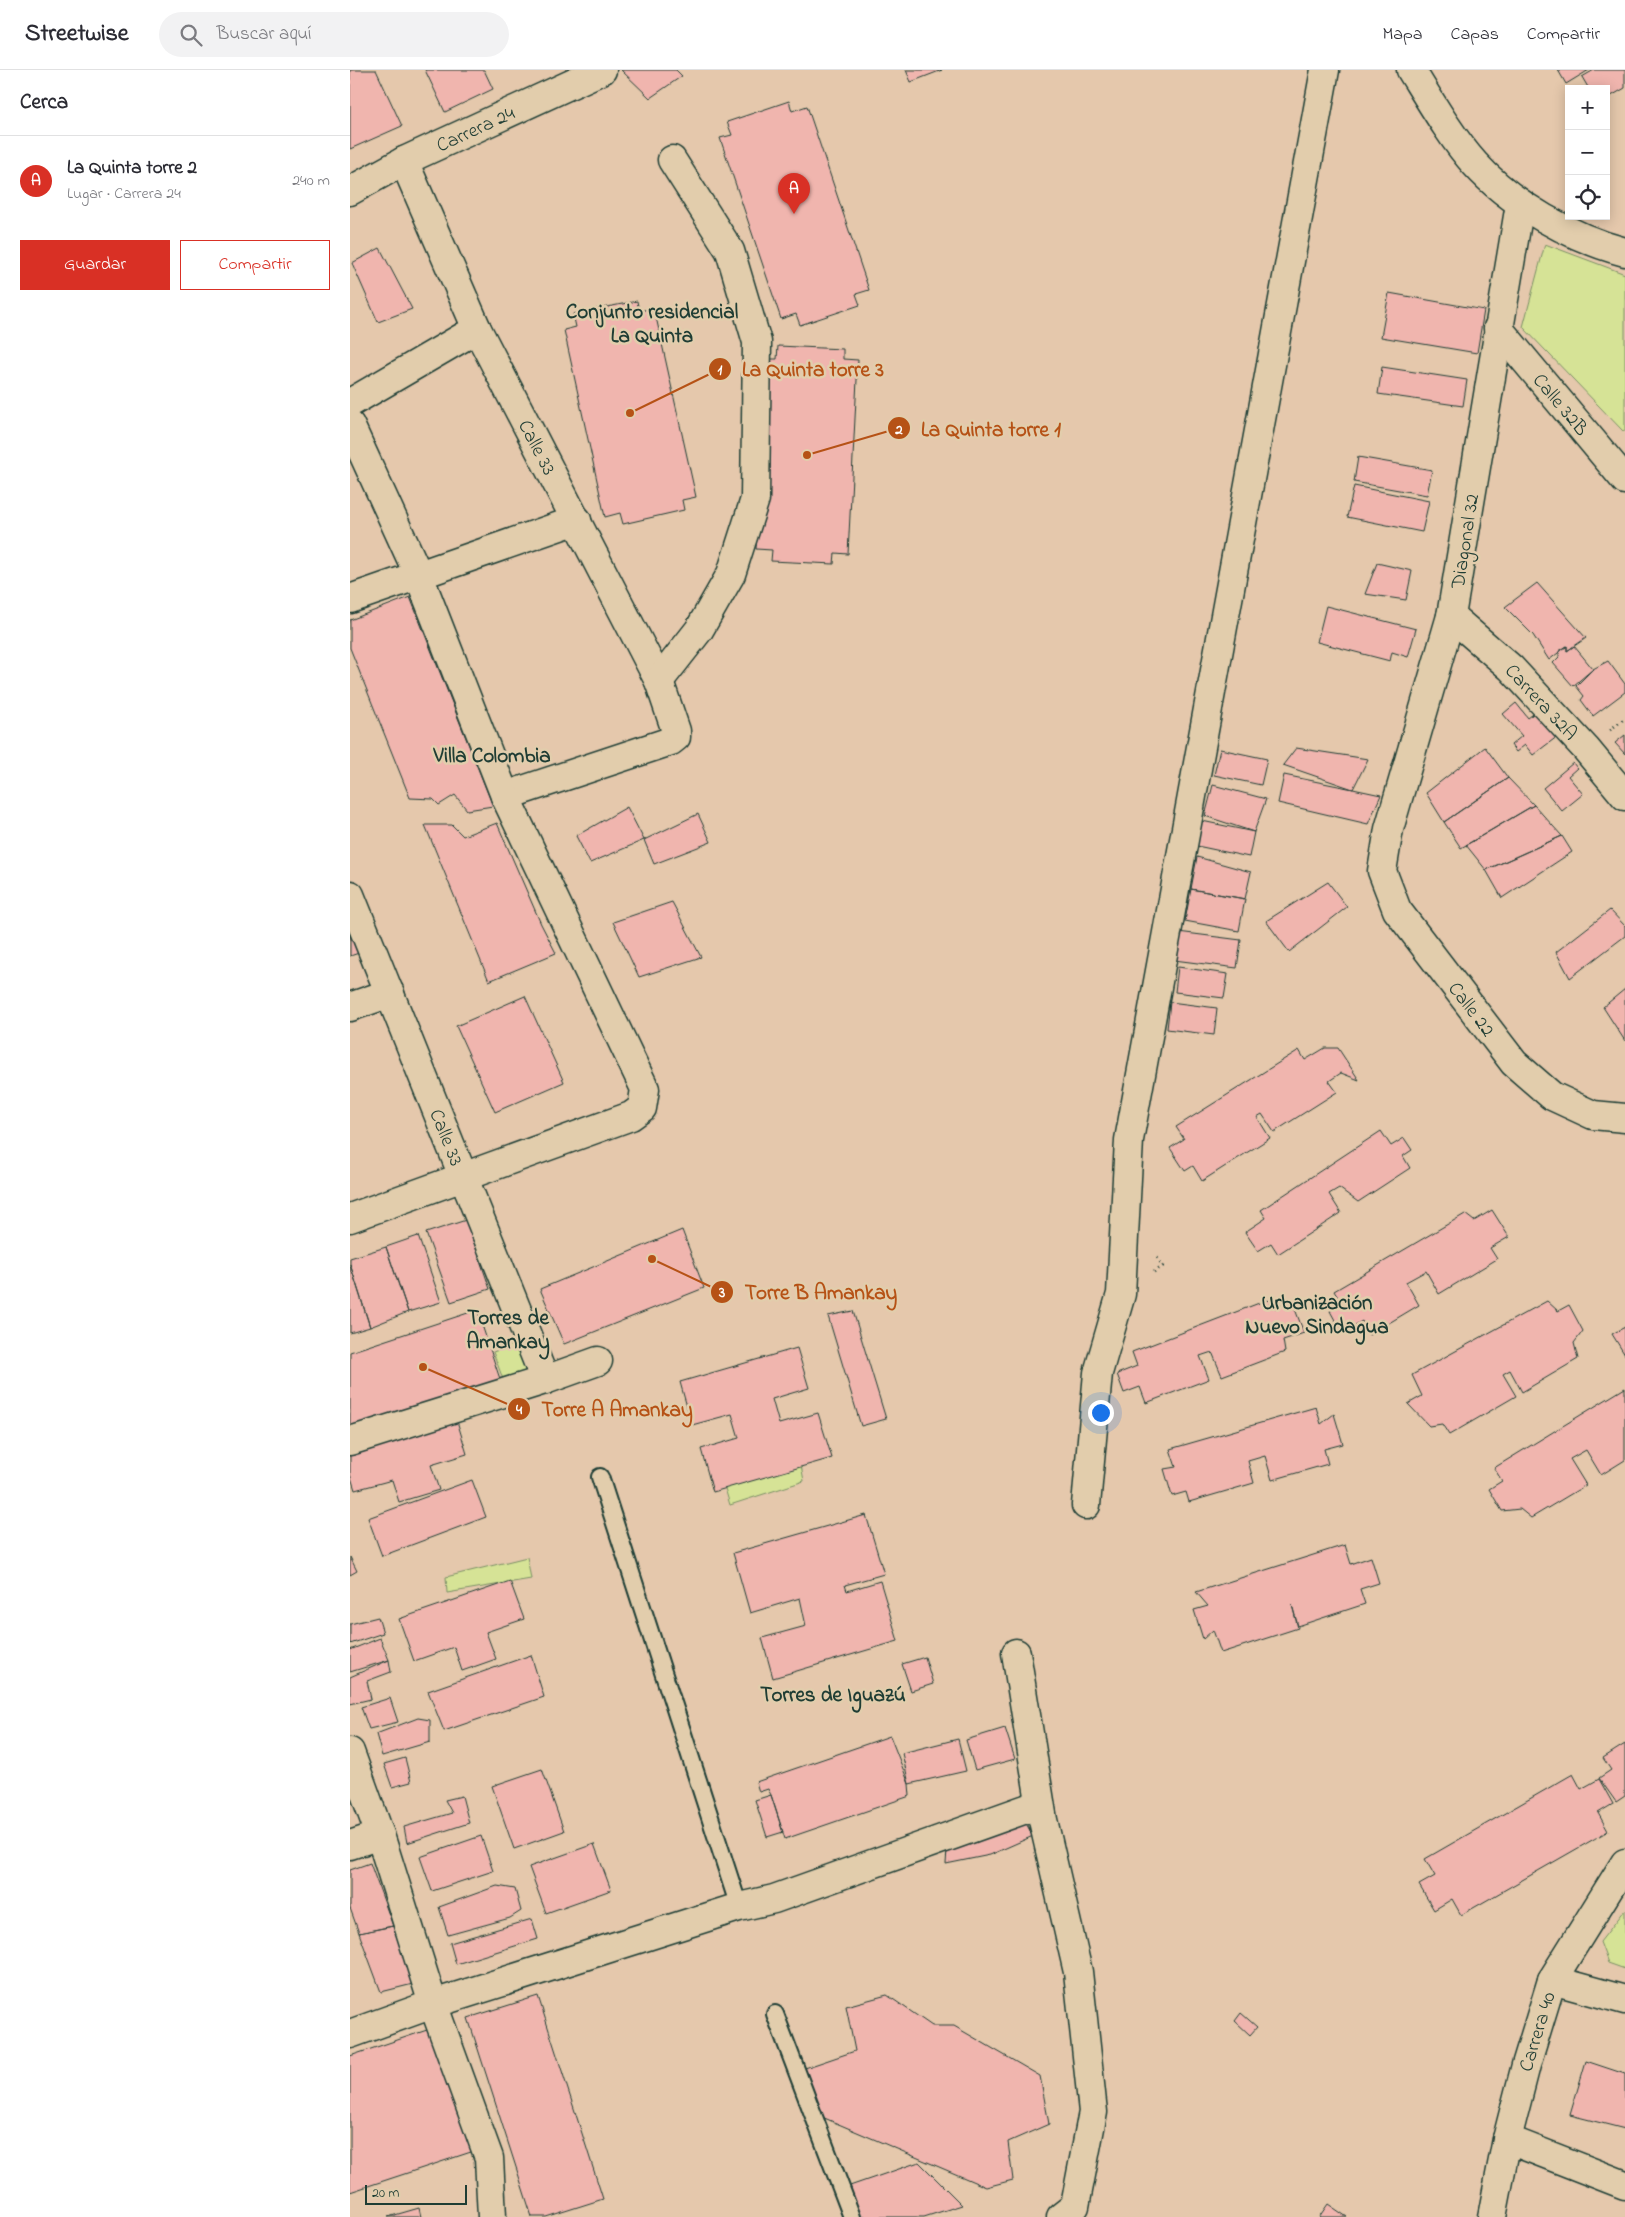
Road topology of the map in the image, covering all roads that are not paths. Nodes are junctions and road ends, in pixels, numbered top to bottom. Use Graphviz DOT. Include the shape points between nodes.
graph roads {
  1 [pos="602,70"];
  2 [pos="1325,70"];
  3 [pos="1410,70"];
  4 [pos="672,160"];
  5 [pos="404,161"];
  6 [pos="350,191"];
  7 [pos="1520,204"];
  8 [pos="1625,252"];
  9 [pos="1498,328"];
  10 [pos="477,329"];
  11 [pos="350,402"];
  12 [pos="350,425"];
  13 [pos="1625,480"];
  14 [pos="577,520"];
  15 [pos="419,576"];
  16 [pos="350,598"];
  17 [pos="1451,616"];
  18 [pos="660,680"];
  19 [pos="505,796"];
  20 [pos="1625,796"];
  21 [pos="1382,871"];
  22 [pos="350,895"];
  23 [pos="390,993"];
  24 [pos="350,1007"];
  25 [pos="1625,1118"];
  26 [pos="464,1178"];
  27 [pos="350,1218"];
  28 [pos="598,1361"];
  29 [pos="545,1380"];
  30 [pos="350,1442"];
  31 [pos="600,1477"];
  32 [pos="1086,1506"];
  33 [pos="1016,1653"];
  34 [pos="350,1752"];
  35 [pos="1040,1804"];
  36 [pos="380,1835"];
  37 [pos="350,1845"];
  38 [pos="1625,1863"];
  39 [pos="739,1907"];
  40 [pos="1552,1980"];
  41 [pos="1625,2000"];
  42 [pos="433,2004"];
  43 [pos="775,2014"];
  44 [pos="350,2034"];
  45 [pos="1507,2139"];
  46 [pos="1625,2185"];
  47 [pos="492,2217"];
  48 [pos="852,2217"];
  49 [pos="1061,2217"];
  50 [pos="1492,2217"];
  1 -- 5 [label="street, Carrera 24"];
  2 -- 32 [label="street" via="1129,1140 1121,1294 1098,1373"];
  3 -- 7 [label="street" via="1475,164"];
  4 -- 18 [label="street" via="730,251 757,342 755,498 731,574 699,630"];
  5 -- 6 [label="street, Carrera 24"];
  5 -- 10 [label="street, Calle 33"];
  7 -- 8 [label="street" via="1565,229"];
  7 -- 9 [label="street, Diagonal 32"];
  9 -- 13 [label="street, Calle 32B"];
  9 -- 17 [label="street, Diagonal 32"];
  10 -- 11 [label="street"];
  10 -- 14 [label="street, Calle 33"];
  12 -- 15 [label="street"];
  14 -- 15 [label="street"];
  14 -- 18 [label="street, Calle 33"];
  15 -- 16 [label="street"];
  15 -- 19 [label="street"];
  17 -- 20 [label="street, Carrera 32A" via="1511,668"];
  17 -- 21 [label="street, Diagonal 32" via="1389,829"];
  18 -- 19 [label="street, Calle 33" via="676,738"];
  19 -- 26 [label="street" via="645,1089 642,1108 631,1116"];
  21 -- 25 [label="street, Calle 22" via="1397,910 1514,1063 1552,1096 1593,1115"];
  22 -- 23 [label="street, Calle 33"];
  23 -- 24 [label="street"];
  23 -- 26 [label="street, Calle 33"];
  26 -- 27 [label="street"];
  26 -- 29 [label="street, Calle 33"];
  28 -- 29 [label="street"];
  29 -- 30 [label="street"];
  31 -- 39 [label="lane"];
  33 -- 35 [label="street"];
  34 -- 36 [label="street"];
  35 -- 39 [label="street" via="774,1899"];
  35 -- 49 [label="street" via="1078,1972 1093,2112 1075,2206"];
  36 -- 37 [label="street"];
  36 -- 42 [label="street"];
  38 -- 40 [label="street, Carrera 40"];
  39 -- 42 [label="street"];
  40 -- 41 [label="street"];
  40 -- 45 [label="street, Carrera 40"];
  42 -- 44 [label="street"];
  42 -- 47 [label="street" via="489,2158"];
  43 -- 48 [label="lane"];
  45 -- 46 [label="street"];
  45 -- 50 [label="street, Carrera 40"];
}
